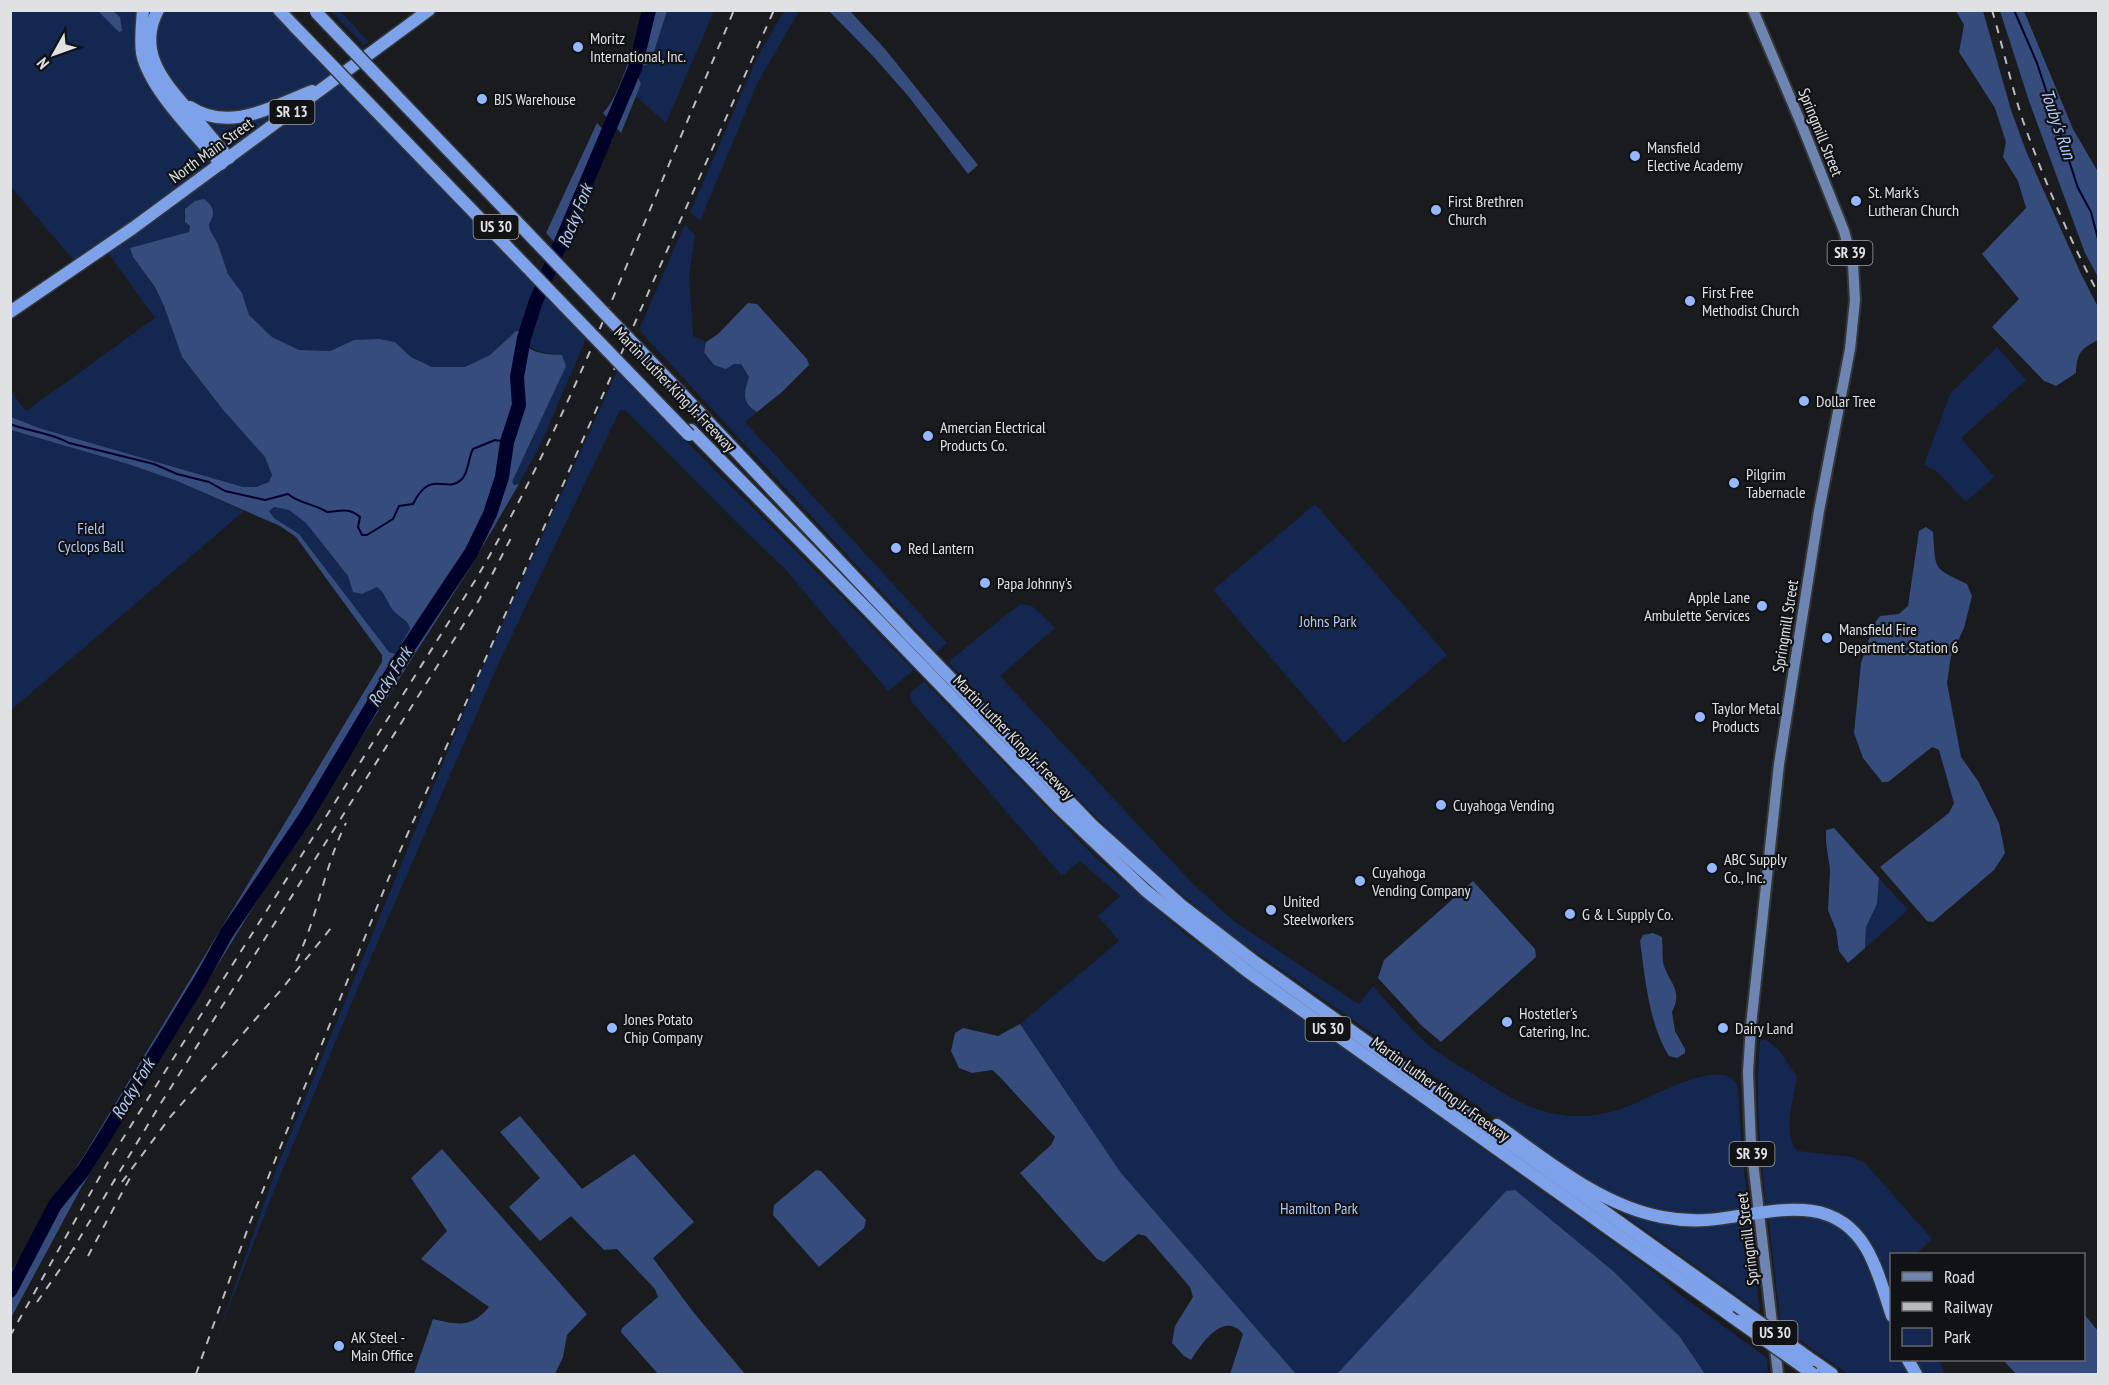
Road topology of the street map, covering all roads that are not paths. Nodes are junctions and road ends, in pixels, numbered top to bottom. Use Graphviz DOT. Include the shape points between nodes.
graph roads {
  1 [pos="143,10"];
  2 [pos="158,10"];
  3 [pos="279,10"];
  4 [pos="289,10"];
  5 [pos="429,10"];
  6 [pos="1753,10"];
  7 [pos="318,11"];
  8 [pos="298,25"];
  9 [pos="330,84"];
  10 [pos="180,100"];
  11 [pos="225,161"];
  12 [pos="10,312"];
  13 [pos="905,640"];
  14 [pos="956,693"];
  15 [pos="1311,1002"];
  16 [pos="1759,1212"];
  17 [pos="1890,1310"];
  18 [pos="1739,1325"];
  19 [pos="1778,1374"];
  20 [pos="1801,1374"];
  21 [pos="1813,1374"];
  22 [pos="1832,1374"];
  1 -- 11 [label="highway" via="141,44 149,73 162,94"];
  2 -- 10 [label="highway" via="151,32 152,57 158,72"];
  3 -- 8 [label="highway"];
  4 -- 8 [label="highway, Martin Luther King Jr. Freeway / US 30"];
  5 -- 9 [label="highway, North Main Street / SR 13"];
  6 -- 16 [label="main road, Springmill Street / SR 39" via="1844,231 1856,300 1779,764 1762,914 1748,1072"];
  7 -- 13 [label="highway, Martin Luther King Jr. Freeway / US 30, bridge" via="700,409"];
  8 -- 13 [label="highway, Martin Luther King Jr. Freeway / US 30" via="690,433"];
  9 -- 10 [label="highway" via="262,112 235,118 206,116"];
  9 -- 11 [label="highway, North Main Street / SR 13"];
  10 -- 11 [label="highway"];
  11 -- 12 [label="highway, North Main Street / SR 13"];
  13 -- 14 [label="highway, Martin Luther King Jr. Freeway / US 30"];
  14 -- 15 [label="highway, Martin Luther King Jr. Freeway / US 30" via="1135,865 1207,926"];
  14 -- 18 [label="highway, Martin Luther King Jr. Freeway / US 30" via="1098,847 1201,936"];
  15 -- 16 [label="highway" via="1618,1204 1683,1220"];
  15 -- 22 [label="highway, Martin Luther King Jr. Freeway / US 30, bridge"];
  16 -- 17 [label="highway" via="1806,1209 1846,1226 1871,1258"];
  16 -- 19 [label="main road, Springmill Street / SR 39"];
  18 -- 20 [label="highway"];
  18 -- 21 [label="highway, Martin Luther King Jr. Freeway / US 30, bridge"];
}
